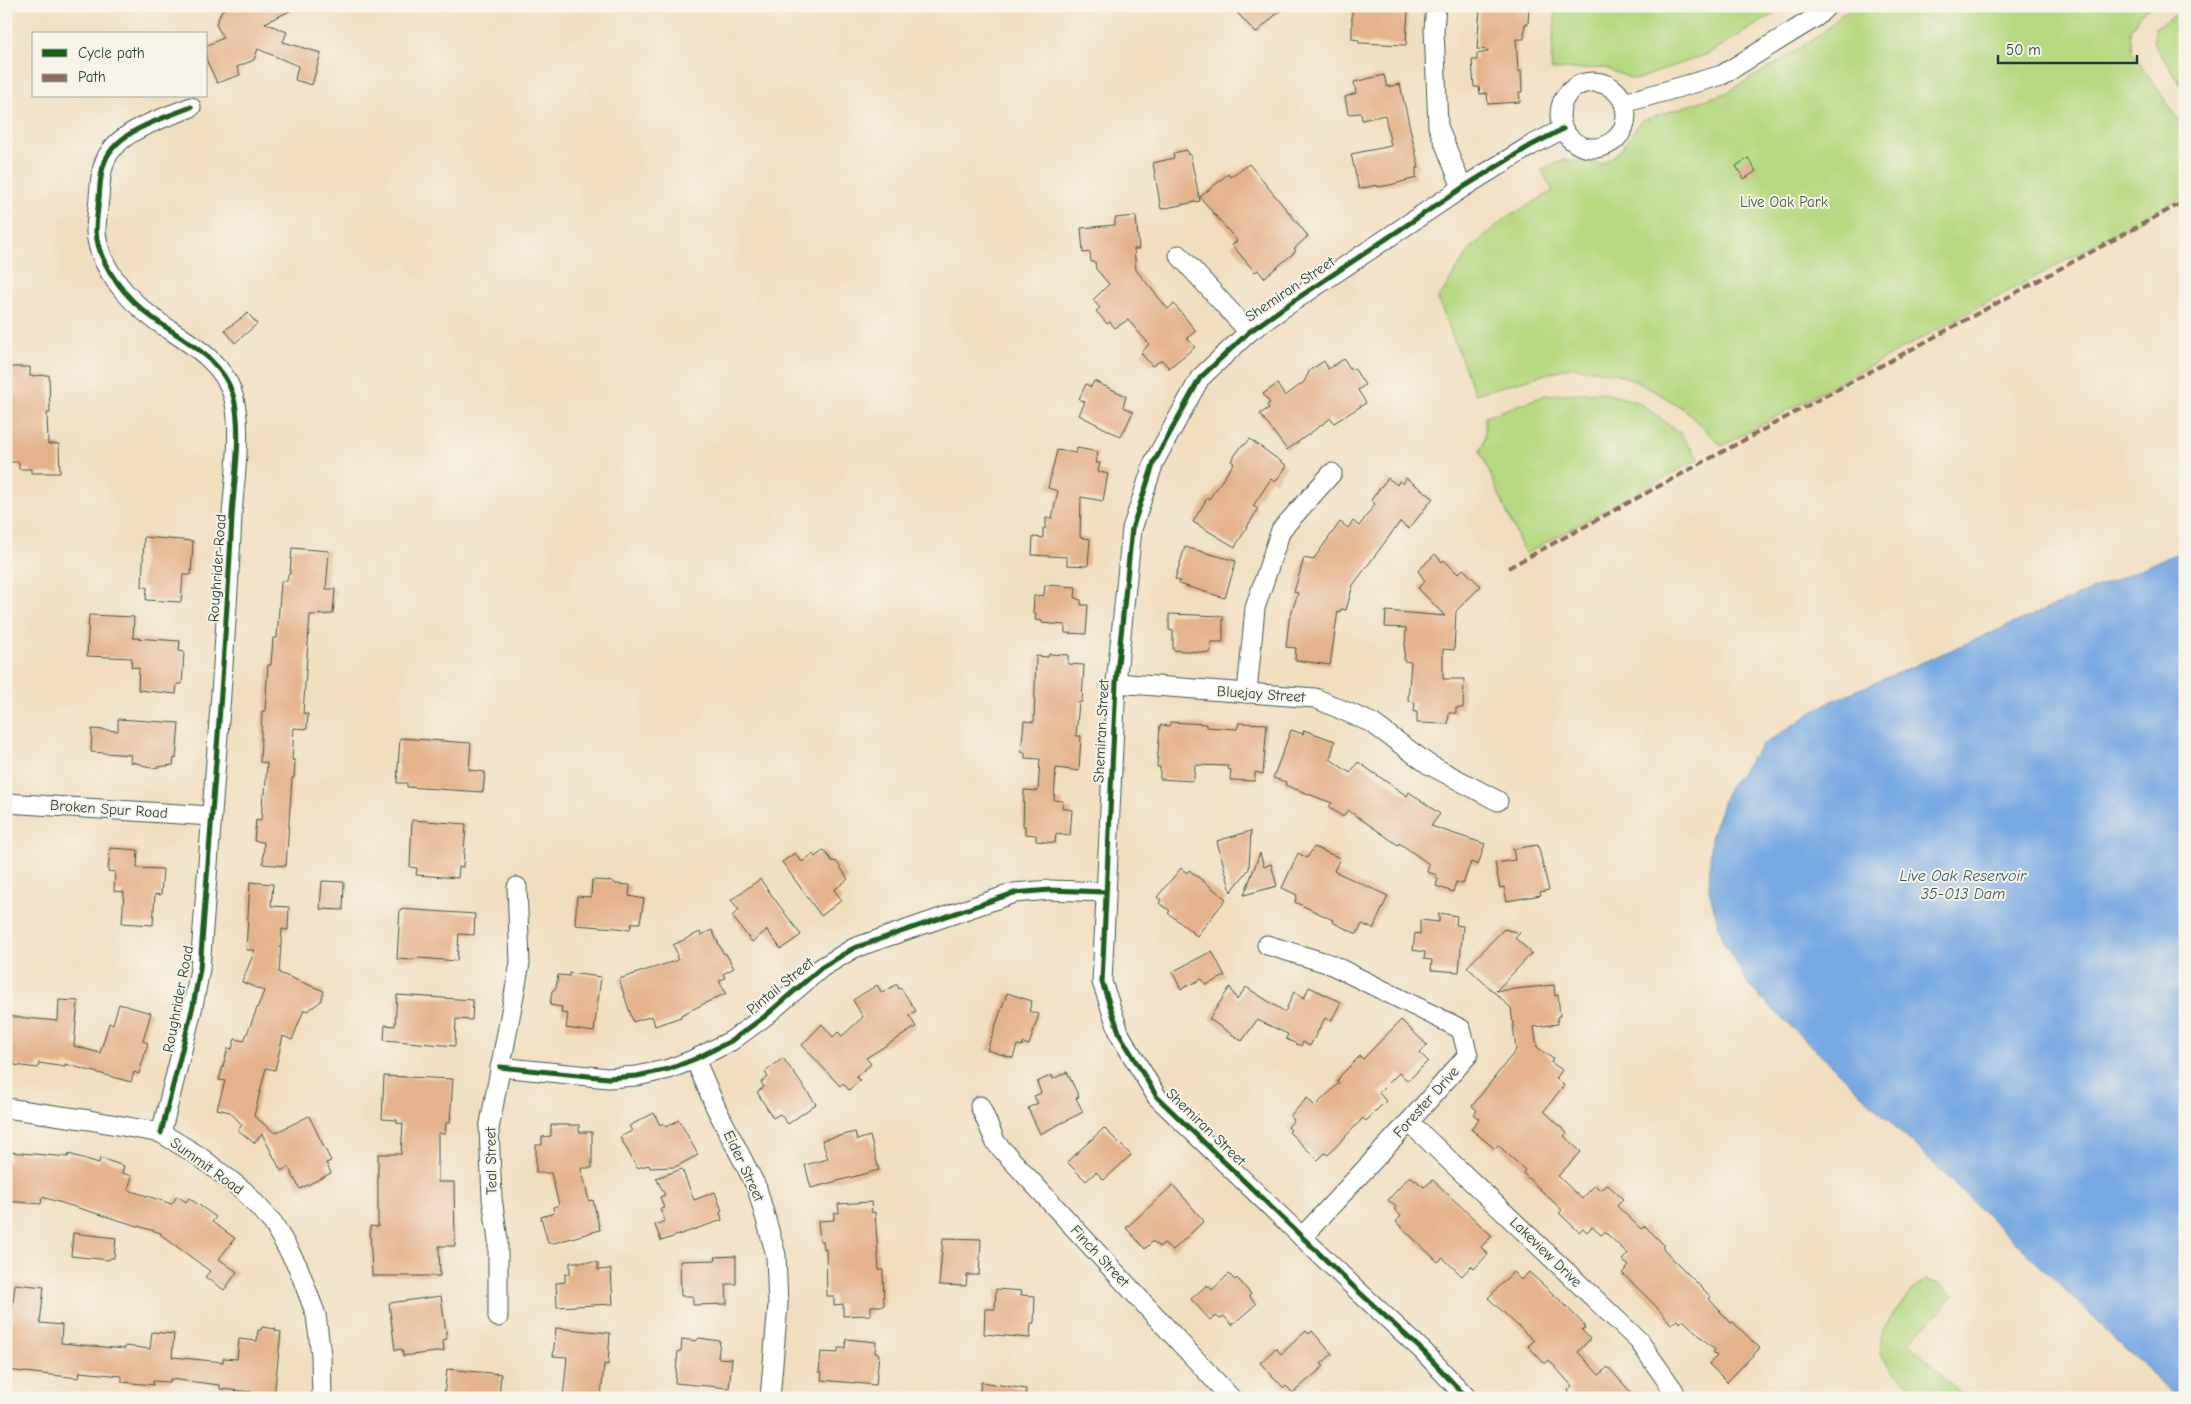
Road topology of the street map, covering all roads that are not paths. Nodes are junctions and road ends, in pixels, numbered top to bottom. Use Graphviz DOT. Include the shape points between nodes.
graph roads {
  1 [pos="1436,6"];
  2 [pos="1827,6"];
  3 [pos="1624,103"];
  4 [pos="191,107"];
  5 [pos="1563,129"];
  6 [pos="1462,188"];
  7 [pos="1179,255"];
  8 [pos="1249,332"];
  9 [pos="1332,473"];
  10 [pos="1116,684"];
  11 [pos="1247,693"];
  12 [pos="1498,801"];
  13 [pos="6,802"];
  14 [pos="211,816"];
  15 [pos="518,887"];
  16 [pos="1105,892"];
  17 [pos="1267,944"];
  18 [pos="695,1059"];
  19 [pos="500,1067"];
  20 [pos="980,1106"];
  21 [pos="6,1108"];
  22 [pos="1410,1122"];
  23 [pos="161,1133"];
  24 [pos="1302,1237"];
  25 [pos="498,1317"];
  26 [pos="1674,1391"];
  27 [pos="322,1398"];
  28 [pos="770,1398"];
  29 [pos="1231,1398"];
  30 [pos="1467,1398"];
  1 -- 6 [label="street" via="1438,126"];
  2 -- 3 [label="street" via="1816,17 1722,75"];
  3 -- 5 [label="street" via="1625,124 1614,141 1604,147 1584,148 1574,143"];
  3 -- 5 [label="street" via="1609,86 1599,82 1577,86 1562,103 1559,114"];
  4 -- 14 [label="street, Roughrider Road" via="135,130 104,162 96,232 104,263 119,286 153,318 224,372 238,417"];
  5 -- 6 [label="street, Shemiran Street"];
  6 -- 8 [label="street, Shemiran Street"];
  7 -- 8 [label="street"];
  8 -- 10 [label="street, Shemiran Street" via="1200,378 1154,462 1132,529"];
  9 -- 11 [label="street" via="1281,530 1255,608"];
  10 -- 11 [label="street, Bluejay Street"];
  10 -- 16 [label="street, Shemiran Street"];
  11 -- 12 [label="street, Bluejay Street" via="1315,698 1372,723 1428,764"];
  13 -- 14 [label="street, Broken Spur Road"];
  14 -- 23 [label="street, Roughrider Road" via="200,969"];
  15 -- 19 [label="street, Teal Street" via="520,963"];
  16 -- 18 [label="street, Pintail Street" via="1050,890 1014,893 854,948 821,968 731,1042"];
  16 -- 24 [label="street, Shemiran Street" via="1102,982 1120,1035 1157,1097"];
  17 -- 22 [label="street, Forester Drive" via="1330,964 1461,1028 1468,1055"];
  18 -- 19 [label="street, Pintail Street" via="637,1076 608,1078"];
  18 -- 28 [label="street, Eider Street" via="757,1188 776,1255 778,1305"];
  19 -- 25 [label="street, Teal Street" via="488,1129 498,1240"];
  20 -- 29 [label="street, Finch Street" via="996,1143"];
  21 -- 23 [label="street, Summit Road"];
  22 -- 24 [label="street, Forester Drive"];
  22 -- 26 [label="street, Lakeview Drive" via="1639,1340"];
  23 -- 27 [label="street, Summit Road" via="199,1156 244,1191 274,1223 298,1267 316,1315"];
  24 -- 30 [label="street, Shemiran Street" via="1423,1351"];
}
